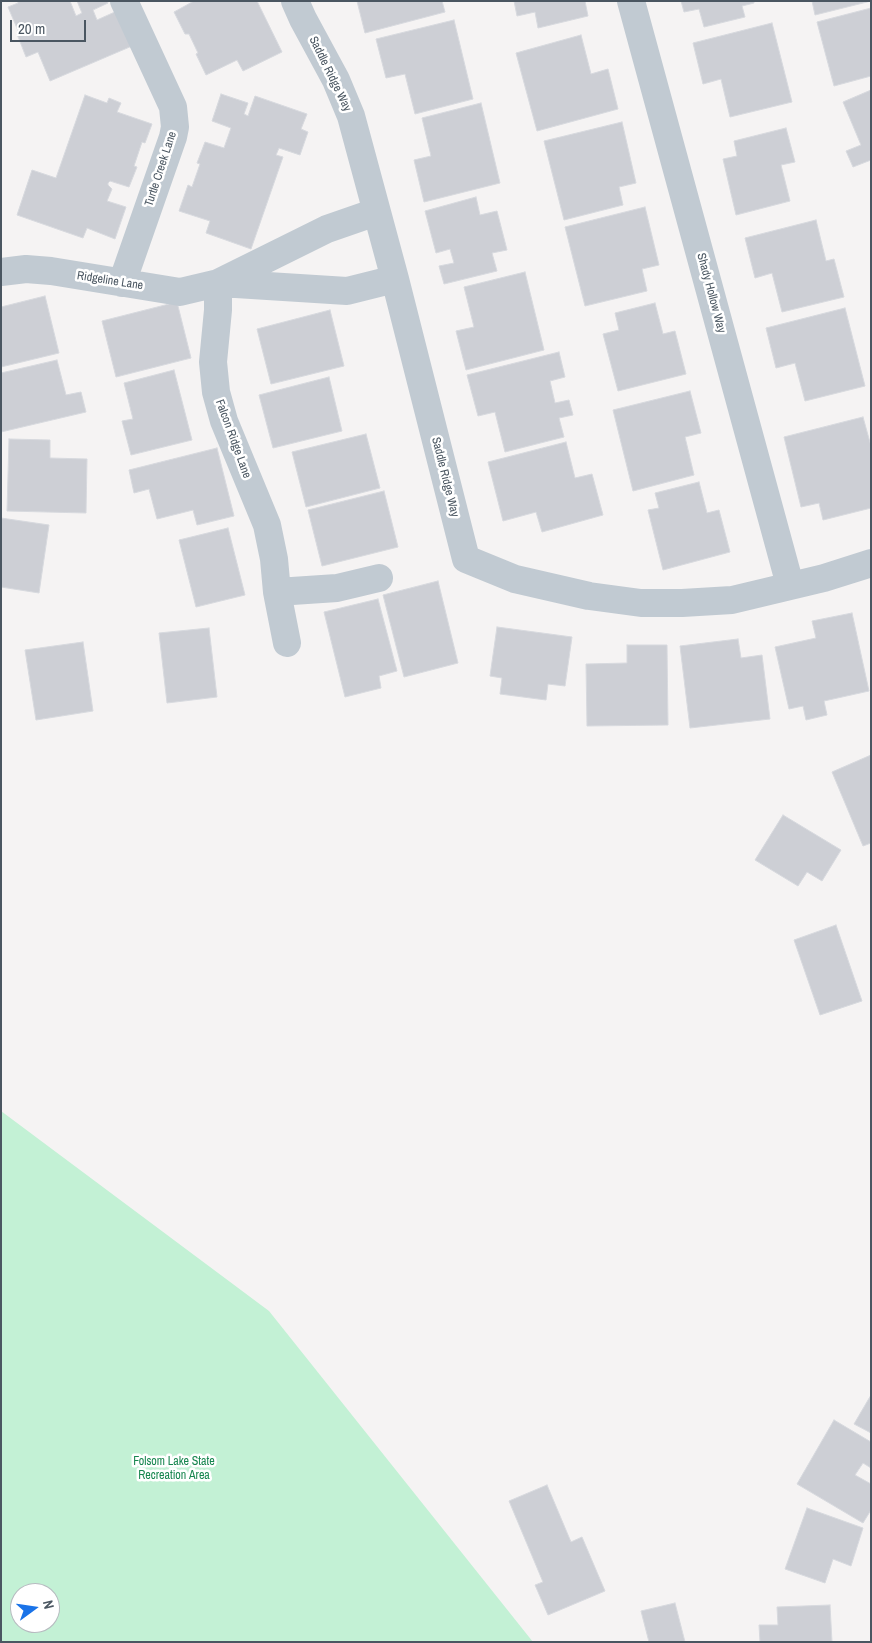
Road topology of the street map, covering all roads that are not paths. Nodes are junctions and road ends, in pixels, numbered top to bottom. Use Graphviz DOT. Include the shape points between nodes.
graph roads {
  1 [pos="124,1"];
  2 [pos="295,1"];
  3 [pos="631,1"];
  4 [pos="376,212"];
  5 [pos="1,272"];
  6 [pos="395,279"];
  7 [pos="122,283"];
  8 [pos="218,283"];
  9 [pos="871,563"];
  10 [pos="379,578"];
  11 [pos="790,585"];
  12 [pos="277,592"];
  13 [pos="288,643"];
  1 -- 7 [label="street, Turtle Creek Lane" via="173,108 175,127"];
  2 -- 4 [label="street, Saddle Ridge Way" via="336,80 350,116"];
  3 -- 11 [label="street, Shady Hollow Way"];
  4 -- 6 [label="street, Saddle Ridge Way"];
  4 -- 8 [label="street, Ridgeline Lane" via="327,229"];
  5 -- 7 [label="street, Ridgeline Lane" via="51,271"];
  6 -- 8 [label="street, Ridgeline Lane" via="346,291"];
  6 -- 11 [label="street, Saddle Ridge Way" via="466,559 515,579 589,596 641,603 732,600"];
  7 -- 8 [label="street, Ridgeline Lane" via="180,292"];
  8 -- 12 [label="street, Falcon Ridge Lane" via="213,362 216,392 224,421 267,525"];
  9 -- 11 [label="street, Saddle Ridge Way"];
  10 -- 12 [label="street" via="337,588"];
  12 -- 13 [label="street, Falcon Ridge Lane"];
}
